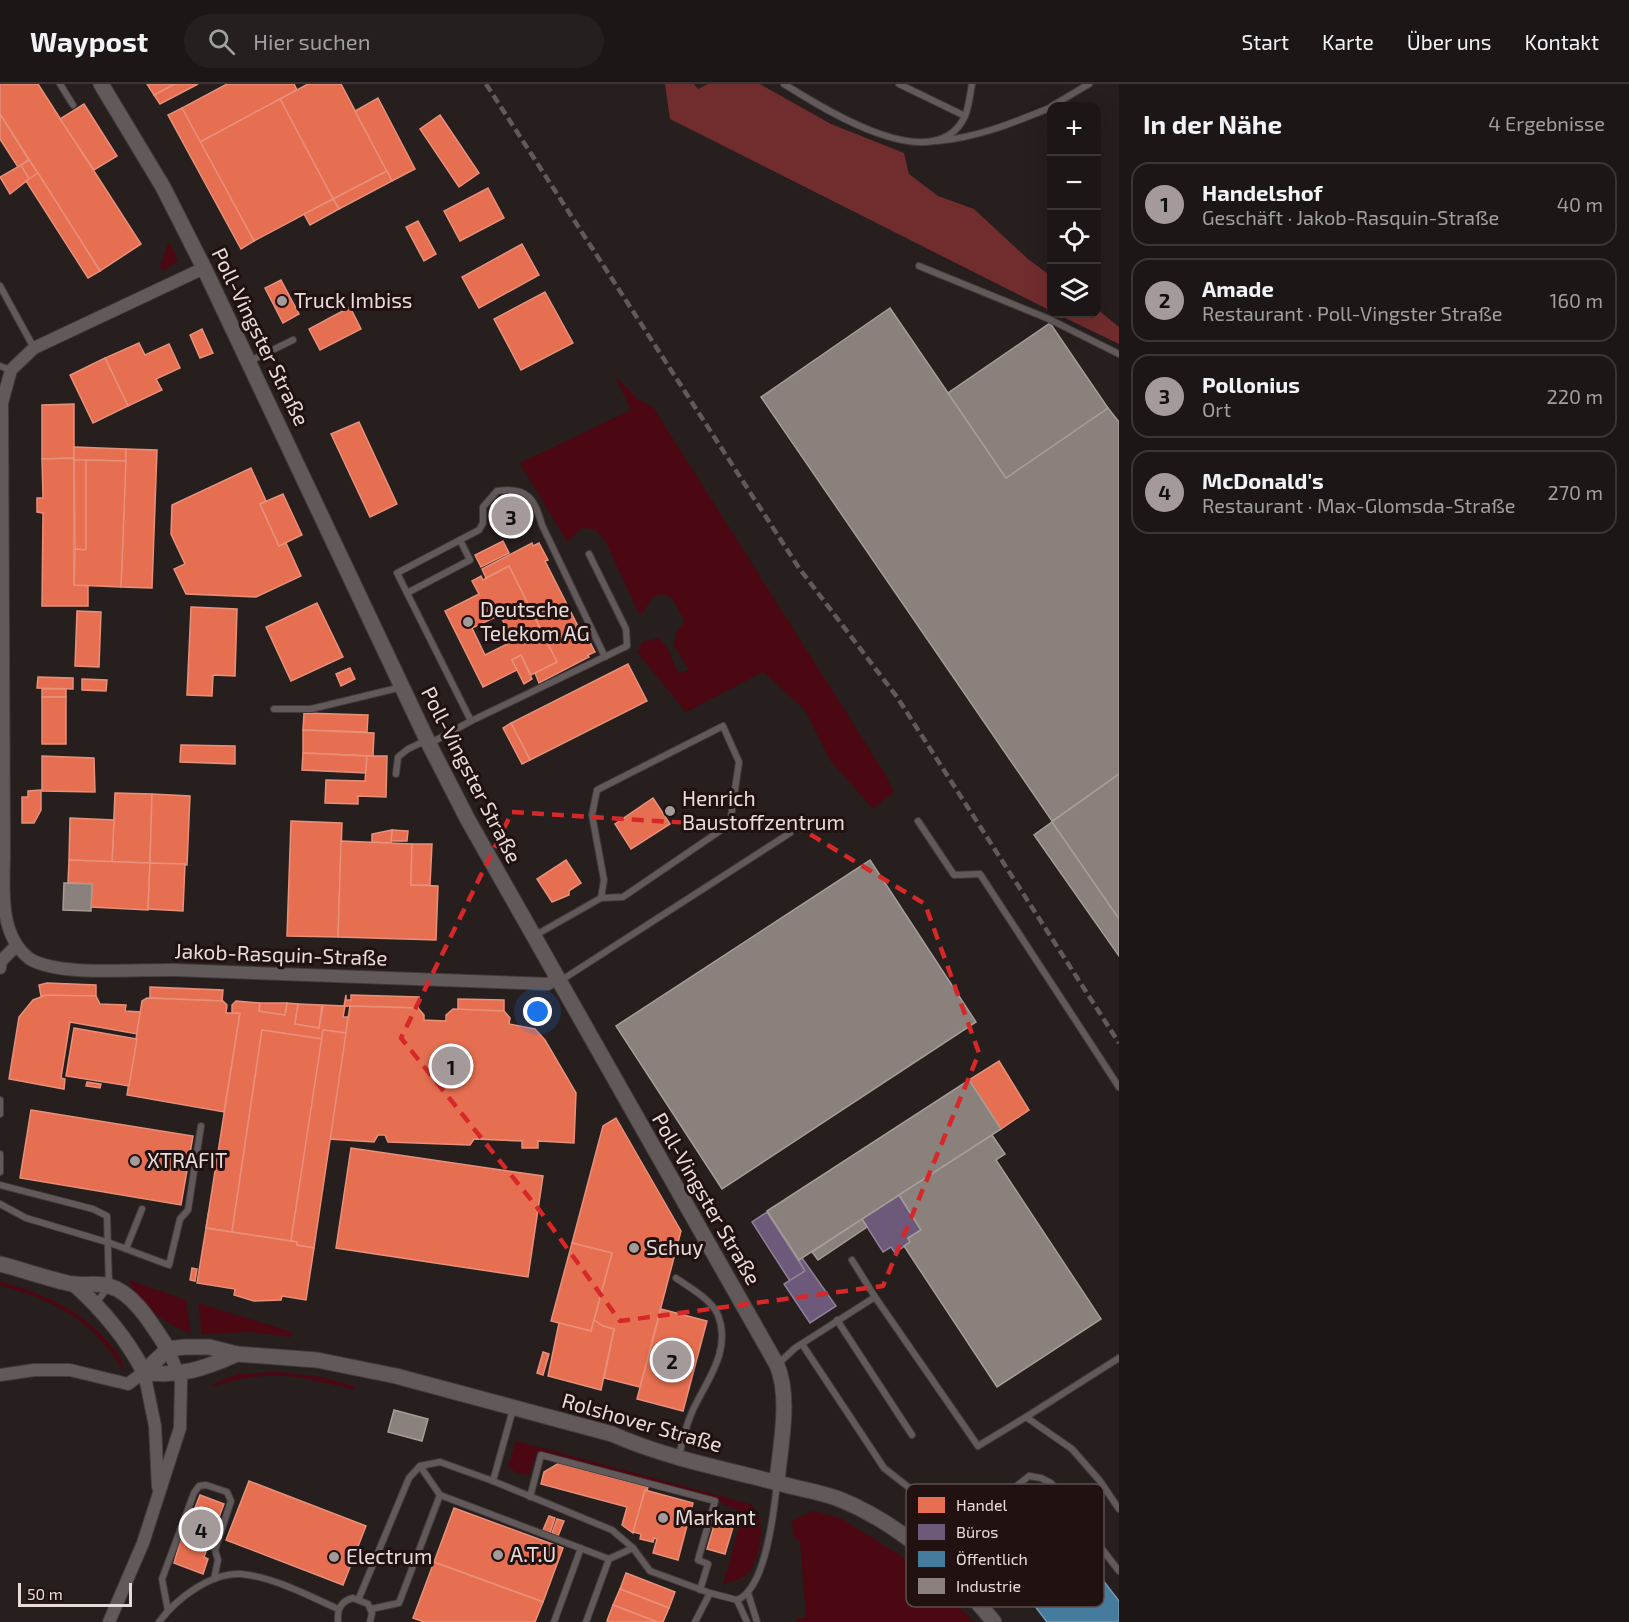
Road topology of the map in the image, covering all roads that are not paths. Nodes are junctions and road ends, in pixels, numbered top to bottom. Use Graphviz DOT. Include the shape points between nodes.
graph roads {
  1 [pos="60,84"];
  2 [pos="101,84"];
  3 [pos="784,84"];
  4 [pos="899,84"];
  5 [pos="972,84"];
  6 [pos="1089,84"];
  7 [pos="1060,102"];
  8 [pos="73,105"];
  9 [pos="1047,109"];
  10 [pos="965,116"];
  11 [pos="931,141"];
  12 [pos="919,266"];
  13 [pos="204,268"];
  14 [pos="0,286"];
  15 [pos="293,340"];
  16 [pos="34,348"];
  17 [pos="1119,354"];
  18 [pos="249,362"];
  19 [pos="6,368"];
  20 [pos="1,470"];
  21 [pos="460,540"];
  22 [pos="589,554"];
  23 [pos="407,592"];
  24 [pos="605,657"];
  25 [pos="402,687"];
  26 [pos="274,709"];
  27 [pos="471,721"];
  28 [pos="428,742"];
  29 [pos="396,774"];
  30 [pos="918,821"];
  31 [pos="790,833"];
  32 [pos="601,898"];
  33 [pos="533,936"];
  34 [pos="13,944"];
  35 [pos="0,968"];
  36 [pos="558,980"];
  37 [pos="1119,1087"];
  38 [pos="0,1100"];
  39 [pos="0,1114"];
  40 [pos="201,1126"];
  41 [pos="0,1154"];
  42 [pos="0,1172"];
  43 [pos="0,1185"];
  44 [pos="0,1204"];
  45 [pos="142,1209"];
  46 [pos="110,1243"];
  47 [pos="126,1249"];
  48 [pos="852,1260"];
  49 [pos="0,1264"];
  50 [pos="676,1278"];
  51 [pos="74,1284"];
  52 [pos="109,1286"];
  53 [pos="875,1297"];
  54 [pos="96,1304"];
  55 [pos="837,1320"];
  56 [pos="802,1344"];
  57 [pos="168,1349"];
  58 [pos="237,1354"];
  59 [pos="1119,1358"];
  60 [pos="777,1365"];
  61 [pos="144,1372"];
  62 [pos="178,1373"];
  63 [pos="0,1375"];
  64 [pos="513,1409"];
  65 [pos="1026,1417"];
  66 [pos="912,1435"];
  67 [pos="678,1457"];
  68 [pos="420,1466"];
  69 [pos="493,1481"];
  70 [pos="777,1482"];
  71 [pos="1019,1484"];
  72 [pos="1052,1484"];
  73 [pos="1103,1484"];
  74 [pos="906,1485"];
  75 [pos="1104,1486"];
  76 [pos="159,1492"];
  77 [pos="440,1495"];
  78 [pos="530,1497"];
  79 [pos="1119,1509"];
  80 [pos="906,1538"];
  81 [pos="581,1548"];
  82 [pos="633,1548"];
  83 [pos="1104,1552"];
  84 [pos="609,1559"];
  85 [pos="1119,1571"];
  86 [pos="214,1580"];
  87 [pos="700,1590"];
  88 [pos="710,1593"];
  89 [pos="748,1593"];
  90 [pos="359,1598"];
  91 [pos="737,1600"];
  92 [pos="982,1607"];
  93 [pos="338,1609"];
  94 [pos="371,1609"];
  95 [pos="168,1611"];
  96 [pos="109,1622"];
  97 [pos="159,1622"];
  98 [pos="338,1622"];
  99 [pos="372,1622"];
  100 [pos="554,1622"];
  101 [pos="586,1622"];
  102 [pos="695,1622"];
  103 [pos="747,1622"];
  104 [pos="757,1622"];
  105 [pos="994,1622"];
  1 -- 8 [label="lane"];
  2 -- 13 [label="street, Poll-Vingster Straße" via="163,187"];
  3 -- 11 [label="lane" via="844,120 902,142"];
  4 -- 10 [label="lane"];
  5 -- 10 [label="lane"];
  6 -- 7 [label="lane"];
  9 -- 11 [label="lane" via="957,140"];
  10 -- 11 [label="lane" via="951,134"];
  12 -- 17 [label="lane" via="1049,319"];
  13 -- 16 [label="street"];
  13 -- 18 [label="street, Poll-Vingster Straße"];
  14 -- 16 [label="lane"];
  15 -- 18 [label="lane"];
  16 -- 19 [label="street"];
  18 -- 25 [label="street, Poll-Vingster Straße"];
  19 -- 20 [label="street"];
  20 -- 34 [label="street" via="2,920"];
  21 -- 23 [label="lane" via="397,573"];
  21 -- 23 [label="lane" via="470,560"];
  21 -- 24 [label="lane" via="479,530 483,507 497,491 514,489 530,496"];
  22 -- 24 [label="lane" via="626,629 627,646"];
  23 -- 27 [label="lane"];
  24 -- 27 [label="lane"];
  25 -- 26 [label="lane" via="311,709"];
  25 -- 28 [label="street, Poll-Vingster Straße"];
  27 -- 28 [label="lane"];
  28 -- 29 [label="lane" via="398,757"];
  28 -- 33 [label="street, Poll-Vingster Straße"];
  30 -- 37 [label="lane" via="954,875 980,874"];
  31 -- 36 [label="lane"];
  32 -- 32 [label="lane" via="604,880 592,815 597,790 723,726 739,762 730,824 623,897"];
  32 -- 33 [label="lane"];
  33 -- 36 [label="street, Poll-Vingster Straße"];
  34 -- 35 [label="street"];
  34 -- 36 [label="street, Jakob-Rasquin-Straße" via="31,960 61,969 548,984"];
  36 -- 60 [label="street, Poll-Vingster Straße"];
  38 -- 39 [label="lane"];
  40 -- 47 [label="lane" via="188,1210 180,1219 169,1265"];
  41 -- 42 [label="lane"];
  43 -- 46 [label="lane" via="107,1216"];
  44 -- 46 [label="lane" via="26,1218"];
  45 -- 47 [label="lane"];
  46 -- 47 [label="lane"];
  46 -- 52 [label="lane"];
  48 -- 53 [label="lane"];
  49 -- 51 [label="street"];
  50 -- 67 [label="lane" via="706,1299 717,1314 722,1346 691,1415"];
  51 -- 52 [label="street"];
  51 -- 54 [label="street"];
  52 -- 54 [label="lane"];
  52 -- 57 [label="street" via="131,1301"];
  53 -- 55 [label="lane"];
  53 -- 65 [label="lane" via="978,1446"];
  54 -- 61 [label="street" via="128,1341"];
  55 -- 56 [label="lane"];
  55 -- 66 [label="lane"];
  56 -- 60 [label="lane"];
  56 -- 74 [label="lane" via="884,1468"];
  57 -- 58 [label="street, Rolshover Straße" via="209,1347"];
  57 -- 61 [label="street"];
  57 -- 62 [label="street"];
  58 -- 62 [label="street, Rolshover Straße" via="203,1370"];
  58 -- 64 [label="street, Rolshover Straße" via="317,1360 364,1369"];
  59 -- 65 [label="lane"];
  60 -- 70 [label="street, Poll-Vingster Straße" via="783,1395"];
  61 -- 62 [label="street, Rolshover Straße"];
  61 -- 63 [label="street" via="128,1384 70,1370"];
  61 -- 76 [label="street" via="155,1426"];
  62 -- 76 [label="street" via="183,1394 180,1428"];
  64 -- 67 [label="street, Rolshover Straße" via="612,1434 643,1448"];
  64 -- 69 [label="lane"];
  65 -- 73 [label="lane" via="1072,1449"];
  67 -- 70 [label="street, Rolshover Straße"];
  68 -- 69 [label="lane" via="440,1462"];
  68 -- 77 [label="lane"];
  68 -- 90 [label="lane" via="409,1478"];
  69 -- 78 [label="lane"];
  70 -- 80 [label="street, Rolshover Straße" via="836,1498"];
  70 -- 89 [label="lane" via="764,1555"];
  71 -- 72 [label="lane" via="1029,1476"];
  75 -- 79 [label="lane"];
  76 -- 96 [label="street" via="143,1542"];
  77 -- 81 [label="lane"];
  77 -- 94 [label="lane" via="399,1603"];
  78 -- 82 [label="lane" via="612,1530"];
  78 -- 87 [label="lane" via="541,1455 714,1501 698,1560 708,1564"];
  81 -- 84 [label="lane"];
  81 -- 100 [label="lane"];
  82 -- 84 [label="lane"];
  82 -- 87 [label="lane" via="650,1571"];
  83 -- 85 [label="lane"];
  84 -- 101 [label="lane"];
  86 -- 93 [label="lane" via="250,1576"];
  86 -- 95 [label="lane"];
  86 -- 95 [label="lane" via="218,1560 215,1550 231,1501 227,1492 206,1485 194,1492 162,1579"];
  87 -- 88 [label="lane"];
  88 -- 91 [label="lane"];
  88 -- 102 [label="lane"];
  89 -- 91 [label="lane"];
  89 -- 104 [label="lane"];
  90 -- 93 [label="lane" via="348,1599"];
  90 -- 94 [label="lane"];
  91 -- 103 [label="lane"];
  92 -- 105 [label="street, Rolshover Straße"];
  93 -- 98 [label="lane"];
  94 -- 99 [label="lane"];
  95 -- 97 [label="lane"];
}
